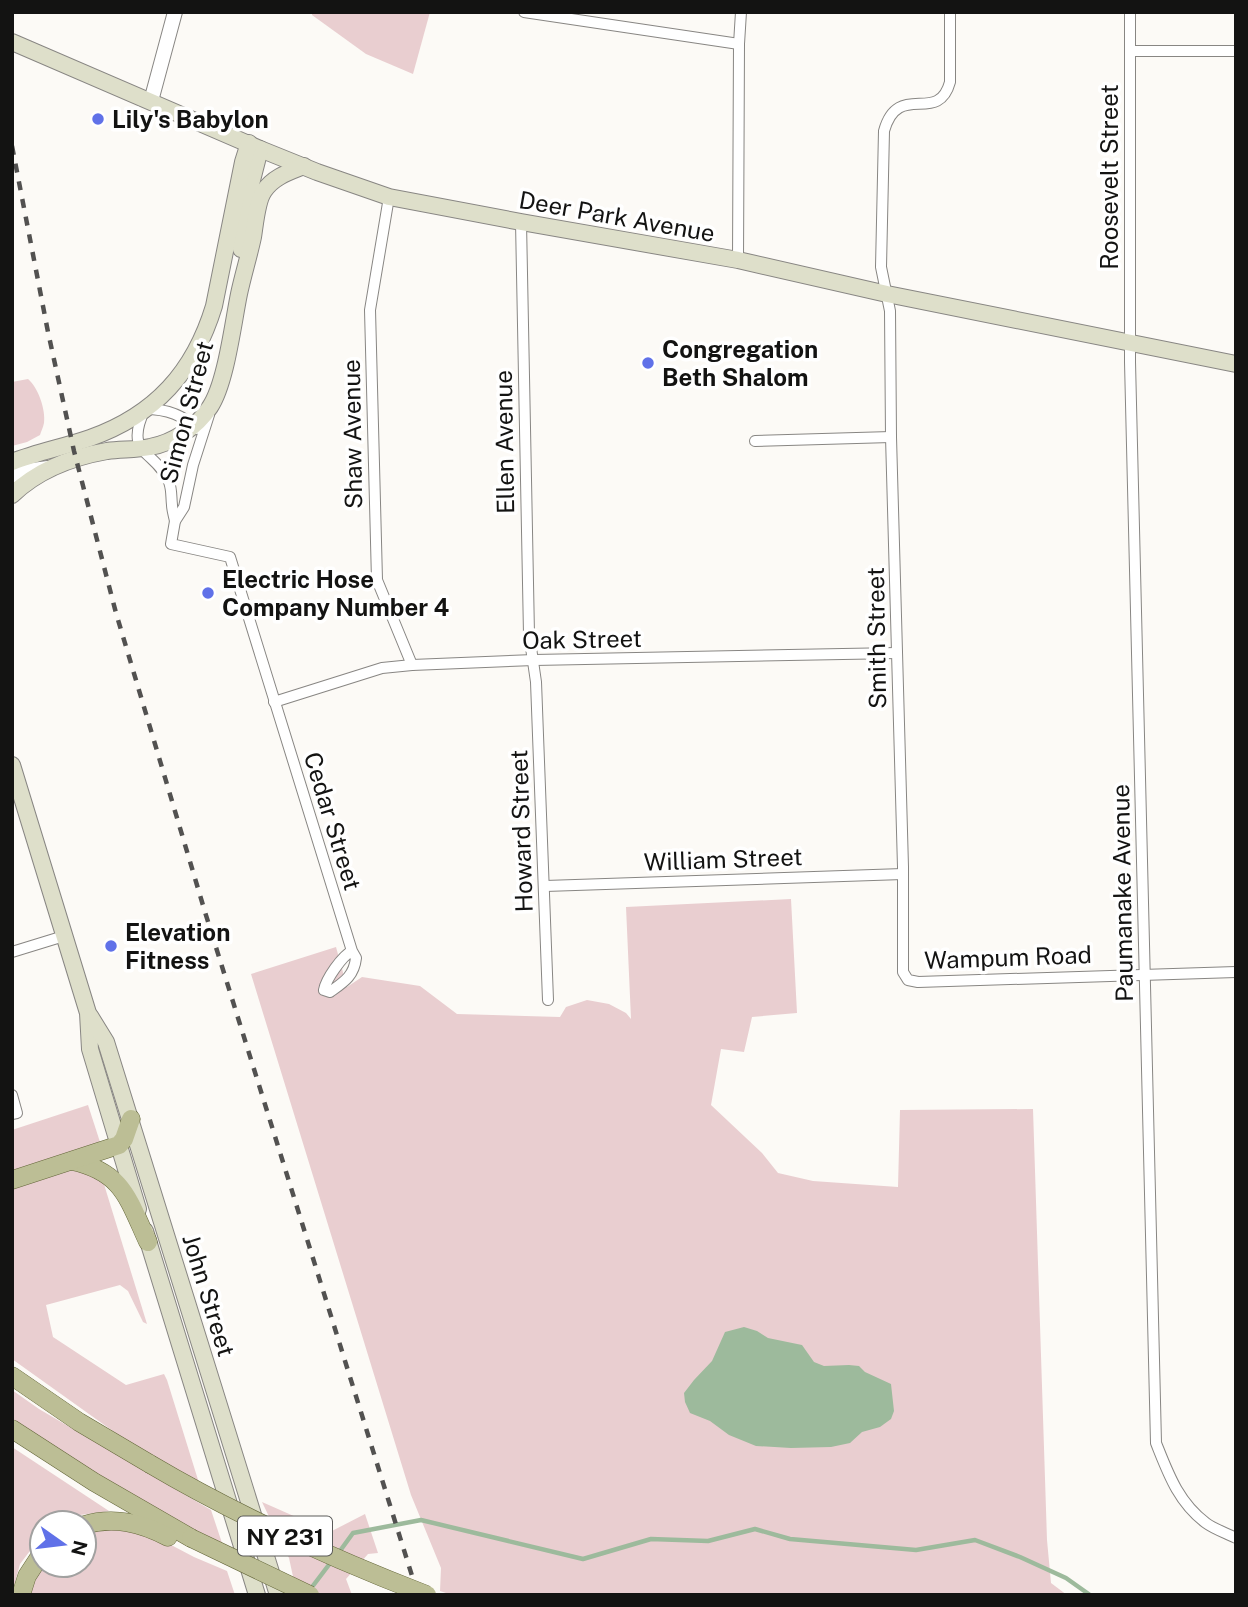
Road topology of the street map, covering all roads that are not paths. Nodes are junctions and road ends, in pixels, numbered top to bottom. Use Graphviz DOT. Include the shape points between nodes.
graph roads {
  1 [pos="175,12"];
  2 [pos="524,12"];
  3 [pos="741,12"];
  4 [pos="950,12"];
  5 [pos="1130,12"];
  6 [pos="12,41"];
  7 [pos="739,44"];
  8 [pos="1130,51"];
  9 [pos="1236,51"];
  10 [pos="150,101"];
  11 [pos="254,146"];
  12 [pos="304,166"];
  13 [pos="389,197"];
  14 [pos="521,222"];
  15 [pos="738,260"];
  16 [pos="240,290"];
  17 [pos="887,294"];
  18 [pos="1129,342"];
  19 [pos="1236,364"];
  20 [pos="145,409"];
  21 [pos="197,433"];
  22 [pos="891,437"];
  23 [pos="755,441"];
  24 [pos="141,448"];
  25 [pos="15,460"];
  26 [pos="52,467"];
  27 [pos="12,476"];
  28 [pos="12,495"];
  29 [pos="175,521"];
  30 [pos="171,544"];
  31 [pos="897,653"];
  32 [pos="534,660"];
  33 [pos="412,665"];
  34 [pos="274,702"];
  35 [pos="12,765"];
  36 [pos="903,874"];
  37 [pos="545,886"];
  38 [pos="64,936"];
  39 [pos="352,951"];
  40 [pos="12,952"];
  41 [pos="1236,972"];
  42 [pos="1145,974"];
  43 [pos="908,980"];
  44 [pos="548,1000"];
  45 [pos="88,1013"];
  46 [pos="12,1095"];
  47 [pos="12,1114"];
  48 [pos="131,1119"];
  49 [pos="119,1145"];
  50 [pos="72,1161"];
  51 [pos="12,1180"];
  52 [pos="148,1242"];
  53 [pos="12,1376"];
  54 [pos="12,1429"];
  55 [pos="98,1523"];
  56 [pos="1236,1538"];
  57 [pos="193,1543"];
  58 [pos="28,1574"];
  59 [pos="21,1595"];
  60 [pos="257,1595"];
  61 [pos="278,1595"];
  62 [pos="310,1595"];
  63 [pos="427,1595"];
  1 -- 10 [label="street"];
  2 -- 7 [label="street"];
  3 -- 7 [label="street"];
  4 -- 17 [label="street, Smith Street" via="947,92 939,101 898,108 888,117 884,131 881,267"];
  5 -- 8 [label="street, Roosevelt Street"];
  6 -- 10 [label="main road, Deer Park Avenue"];
  7 -- 15 [label="street"];
  8 -- 9 [label="street"];
  8 -- 18 [label="street, Roosevelt Street"];
  10 -- 11 [label="main road, Deer Park Avenue"];
  11 -- 12 [label="main road, Deer Park Avenue"];
  11 -- 16 [label="main road, Simon Street"];
  11 -- 20 [label="main road, Simon Street" via="243,162 207,328 185,369"];
  12 -- 13 [label="main road, Deer Park Avenue"];
  12 -- 16 [label="main road, Simon Street" via="278,177 262,193"];
  13 -- 14 [label="main road, Deer Park Avenue"];
  13 -- 33 [label="street, Shaw Avenue" via="370,310 377,580"];
  14 -- 15 [label="main road, Deer Park Avenue"];
  14 -- 32 [label="street, Ellen Avenue" via="529,634"];
  15 -- 17 [label="main road, Deer Park Avenue"];
  16 -- 21 [label="main road, Simon Street" via="224,370"];
  17 -- 18 [label="main road, Deer Park Avenue"];
  17 -- 22 [label="street, Smith Street"];
  18 -- 19 [label="main road, Deer Park Avenue"];
  18 -- 42 [label="street, Paumanake Avenue"];
  20 -- 21 [label="street" via="177,415"];
  20 -- 24 [label="street" via="137,433"];
  20 -- 25 [label="main road" via="98,435"];
  21 -- 24 [label="main road"];
  21 -- 29 [label="street, Simon Street" via="184,508"];
  22 -- 23 [label="street"];
  22 -- 31 [label="street, Smith Street"];
  24 -- 26 [label="main road" via="107,451"];
  24 -- 29 [label="street" via="166,475"];
  26 -- 27 [label="street"];
  26 -- 28 [label="main road"];
  29 -- 30 [label="street, Simon Street"];
  30 -- 34 [label="street, Cedar Street" via="230,557"];
  31 -- 32 [label="street, Oak Street"];
  31 -- 36 [label="street, Smith Street"];
  32 -- 33 [label="street, Oak Street"];
  32 -- 37 [label="street, Howard Street"];
  33 -- 34 [label="street, Oak Street" via="382,668"];
  34 -- 39 [label="street, Cedar Street"];
  35 -- 38 [label="main road, John Street"];
  36 -- 37 [label="street, William Street"];
  36 -- 43 [label="street, Smith Street" via="903,972"];
  37 -- 44 [label="street, Howard Street"];
  38 -- 40 [label="street"];
  38 -- 45 [label="main road, John Street"];
  41 -- 42 [label="street, Wampum Road"];
  42 -- 43 [label="street, Wampum Road"];
  42 -- 56 [label="street, Paumanake Avenue" via="1156,1443 1174,1488 1189,1508 1207,1524"];
  45 -- 48 [label="main road, John Street" via="106,1042"];
  45 -- 49 [label="main road, John Street" via="90,1049"];
  46 -- 47 [label="street" via="17,1112"];
  48 -- 49 [label="main road"];
  48 -- 61 [label="main road, John Street"];
  49 -- 50 [label="main road"];
  49 -- 52 [label="main road, John Street"];
  50 -- 51 [label="main road"];
  50 -- 52 [label="main road" via="95,1167 117,1184"];
  52 -- 60 [label="main road, John Street"];
  53 -- 63 [label="main road, NY 231, bridge" via="79,1422 204,1495 273,1530"];
  54 -- 57 [label="main road, NY 231"];
  55 -- 57 [label="main road" via="130,1522"];
  57 -- 62 [label="main road, NY 231, bridge"];
  58 -- 59 [label="main road"];
}
